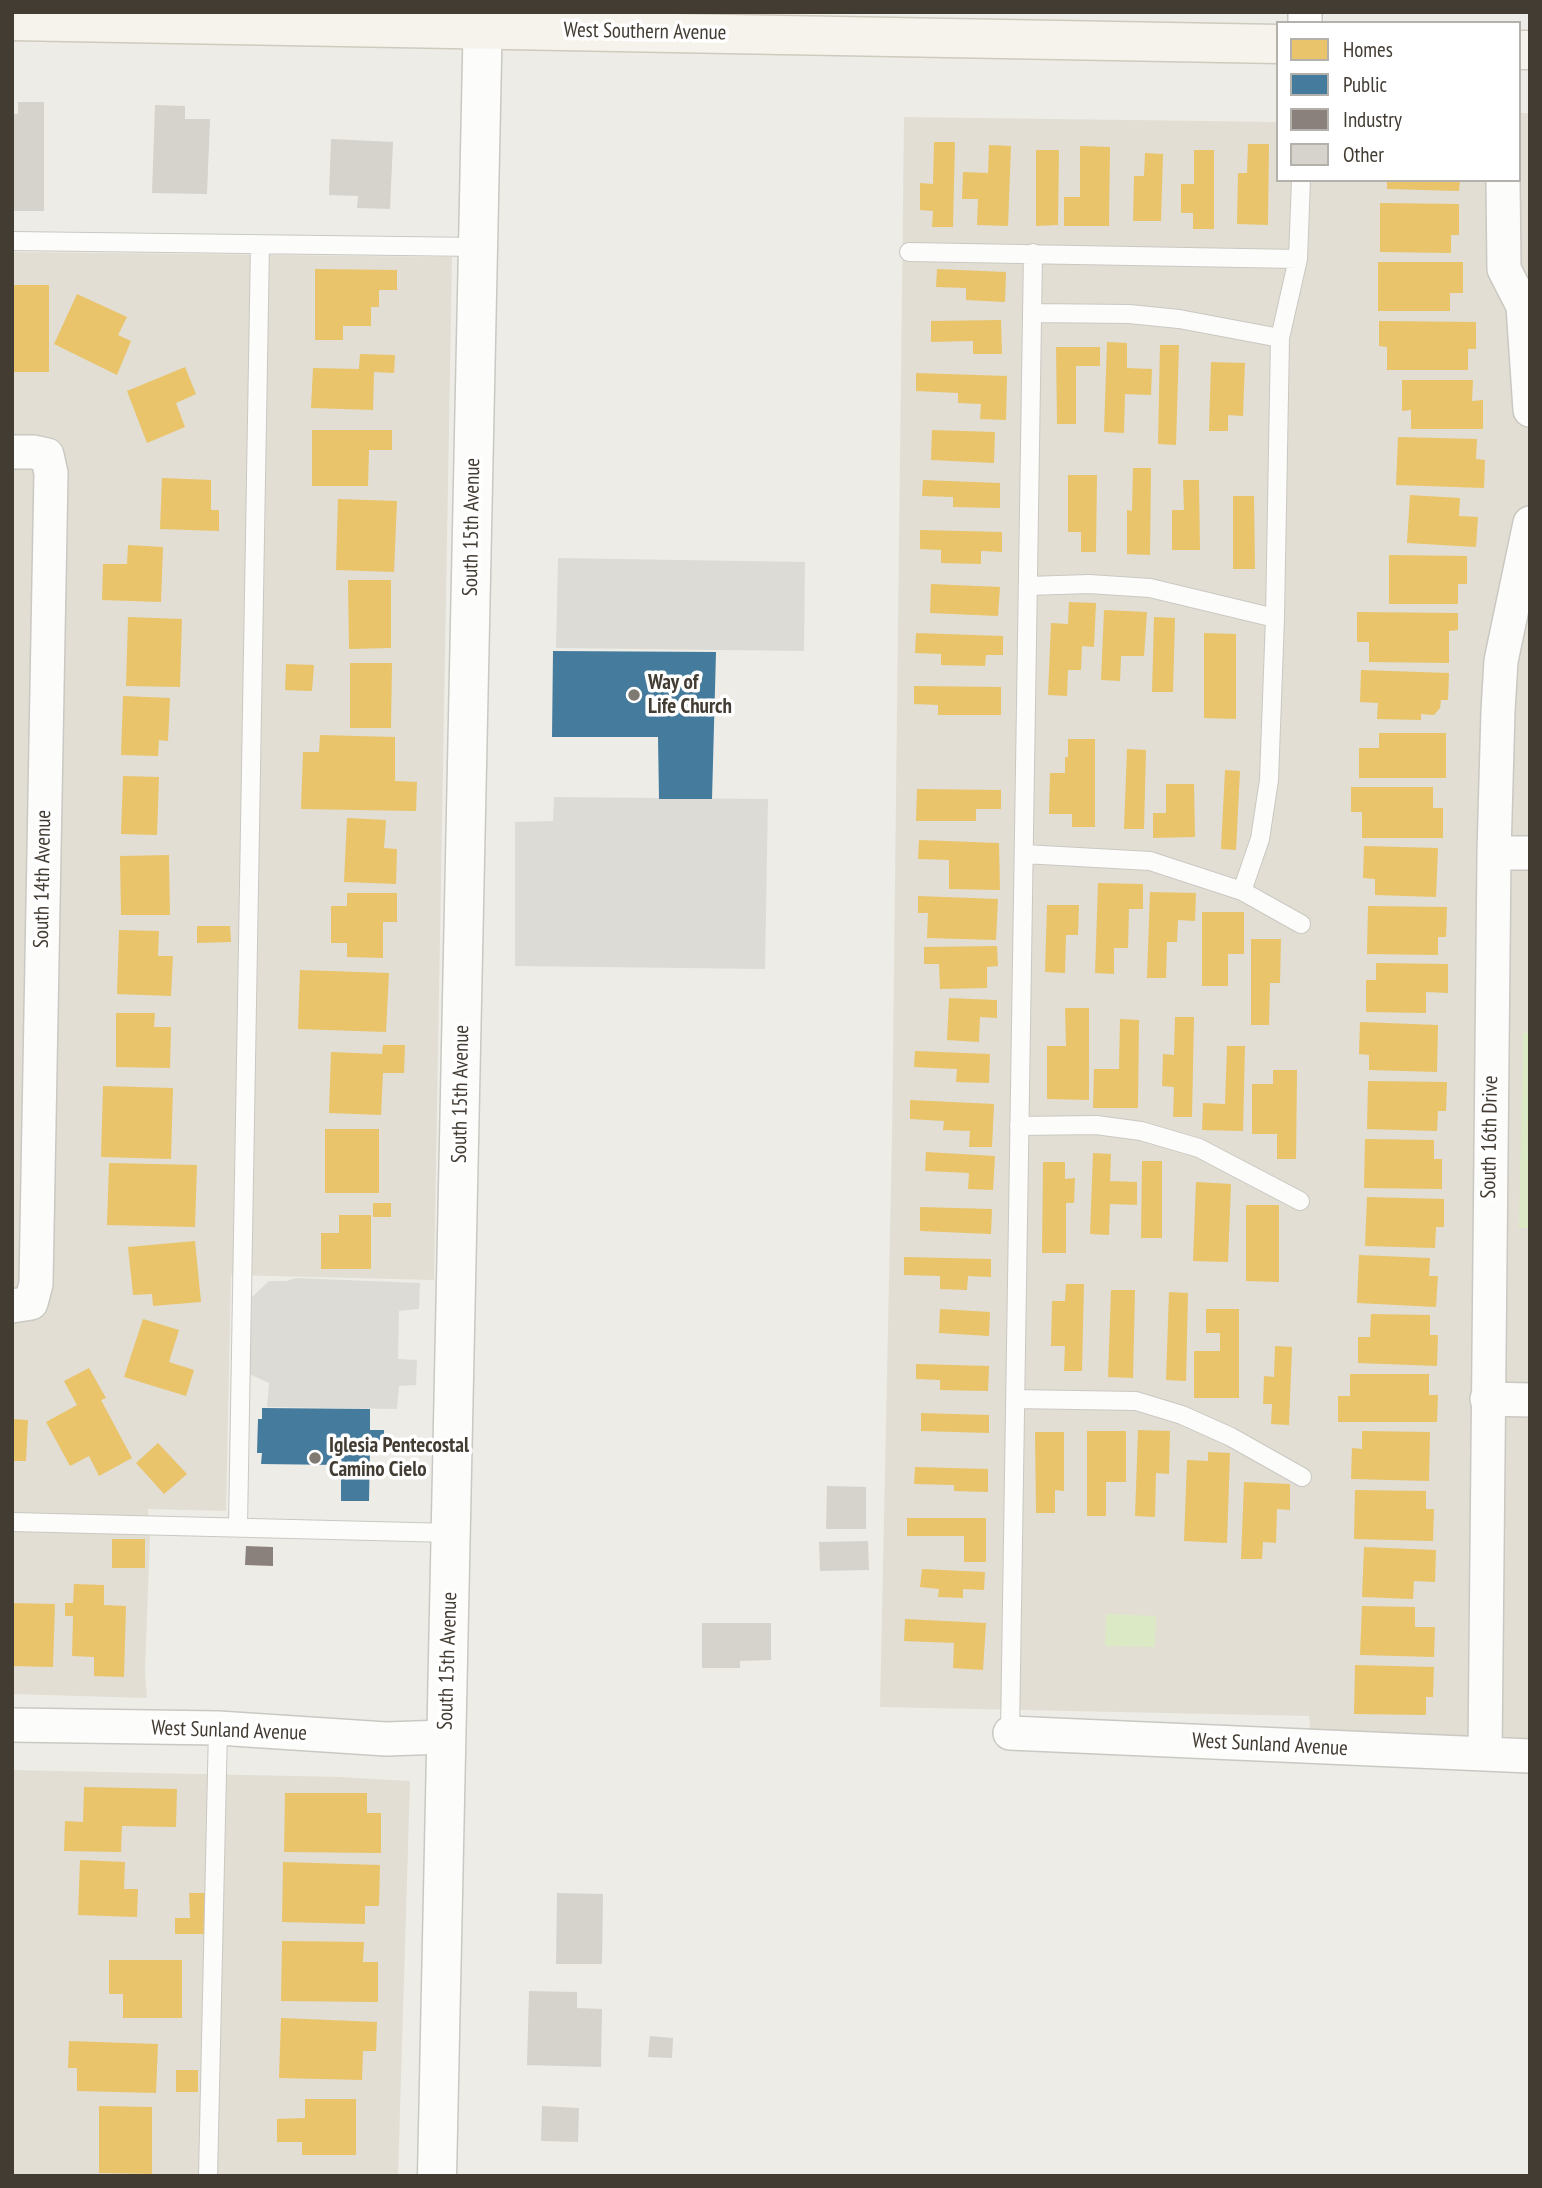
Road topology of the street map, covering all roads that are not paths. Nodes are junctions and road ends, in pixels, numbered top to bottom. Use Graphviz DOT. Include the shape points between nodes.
graph roads {
  1 [pos="12,21"];
  2 [pos="482,21"];
  3 [pos="1276,44"];
  4 [pos="1301,182"];
  5 [pos="1512,195"];
  6 [pos="12,242"];
  7 [pos="260,245"];
  8 [pos="478,247"];
  9 [pos="909,252"];
  10 [pos="1033,253"];
  11 [pos="1298,258"];
  12 [pos="1526,300"];
  13 [pos="1032,313"];
  14 [pos="1280,338"];
  15 [pos="1530,411"];
  16 [pos="12,452"];
  17 [pos="1530,523"];
  18 [pos="1028,586"];
  19 [pos="1275,618"];
  20 [pos="1494,853"];
  21 [pos="1530,853"];
  22 [pos="1024,854"];
  23 [pos="1242,891"];
  24 [pos="1301,924"];
  25 [pos="1019,1126"];
  26 [pos="1300,1201"];
  27 [pos="22,1305"];
  28 [pos="1015,1399"];
  29 [pos="1488,1399"];
  30 [pos="1530,1400"];
  31 [pos="1302,1477"];
  32 [pos="12,1522"];
  33 [pos="238,1526"];
  34 [pos="452,1533"];
  35 [pos="12,1725"];
  36 [pos="218,1728"];
  37 [pos="1010,1733"];
  38 [pos="445,1737"];
  39 [pos="1485,1754"];
  40 [pos="1530,1756"];
  41 [pos="208,2176"];
  42 [pos="437,2176"];
  1 -- 2 [label="main road, West Southern Avenue"];
  2 -- 3 [label="main road, West Southern Avenue"];
  2 -- 8 [label="street, South 15th Avenue"];
  4 -- 11 [label="lane"];
  5 -- 12 [label="street" via="1504,269"];
  6 -- 7 [label="lane"];
  7 -- 8 [label="lane"];
  7 -- 33 [label="lane"];
  8 -- 34 [label="street, South 15th Avenue"];
  9 -- 10 [label="lane"];
  10 -- 11 [label="lane"];
  10 -- 13 [label="lane"];
  11 -- 14 [label="lane"];
  12 -- 15 [label="street"];
  13 -- 14 [label="lane" via="1150,316"];
  13 -- 18 [label="lane"];
  14 -- 19 [label="lane"];
  16 -- 27 [label="street, South 14th Avenue" via="47,455 51,473 36,1283"];
  17 -- 20 [label="street, South 16th Drive" via="1502,661"];
  18 -- 19 [label="lane" via="1150,588"];
  18 -- 22 [label="lane"];
  19 -- 23 [label="lane" via="1269,780 1260,839"];
  20 -- 21 [label="street"];
  20 -- 29 [label="street, South 16th Drive"];
  22 -- 23 [label="lane" via="1150,861"];
  22 -- 25 [label="lane"];
  23 -- 24 [label="lane"];
  25 -- 26 [label="lane" via="1096,1125 1141,1131 1199,1148"];
  25 -- 28 [label="lane"];
  28 -- 31 [label="lane" via="1136,1401 1231,1437"];
  28 -- 37 [label="lane"];
  29 -- 30 [label="street"];
  29 -- 39 [label="street, South 16th Drive"];
  32 -- 33 [label="lane"];
  33 -- 34 [label="lane"];
  34 -- 38 [label="street, South 15th Avenue"];
  35 -- 36 [label="street, West Sunland Avenue"];
  36 -- 38 [label="street, West Sunland Avenue" via="386,1739"];
  36 -- 41 [label="lane"];
  37 -- 39 [label="street, West Sunland Avenue"];
  38 -- 42 [label="street, South 15th Avenue"];
  39 -- 40 [label="street, West Sunland Avenue"];
}
